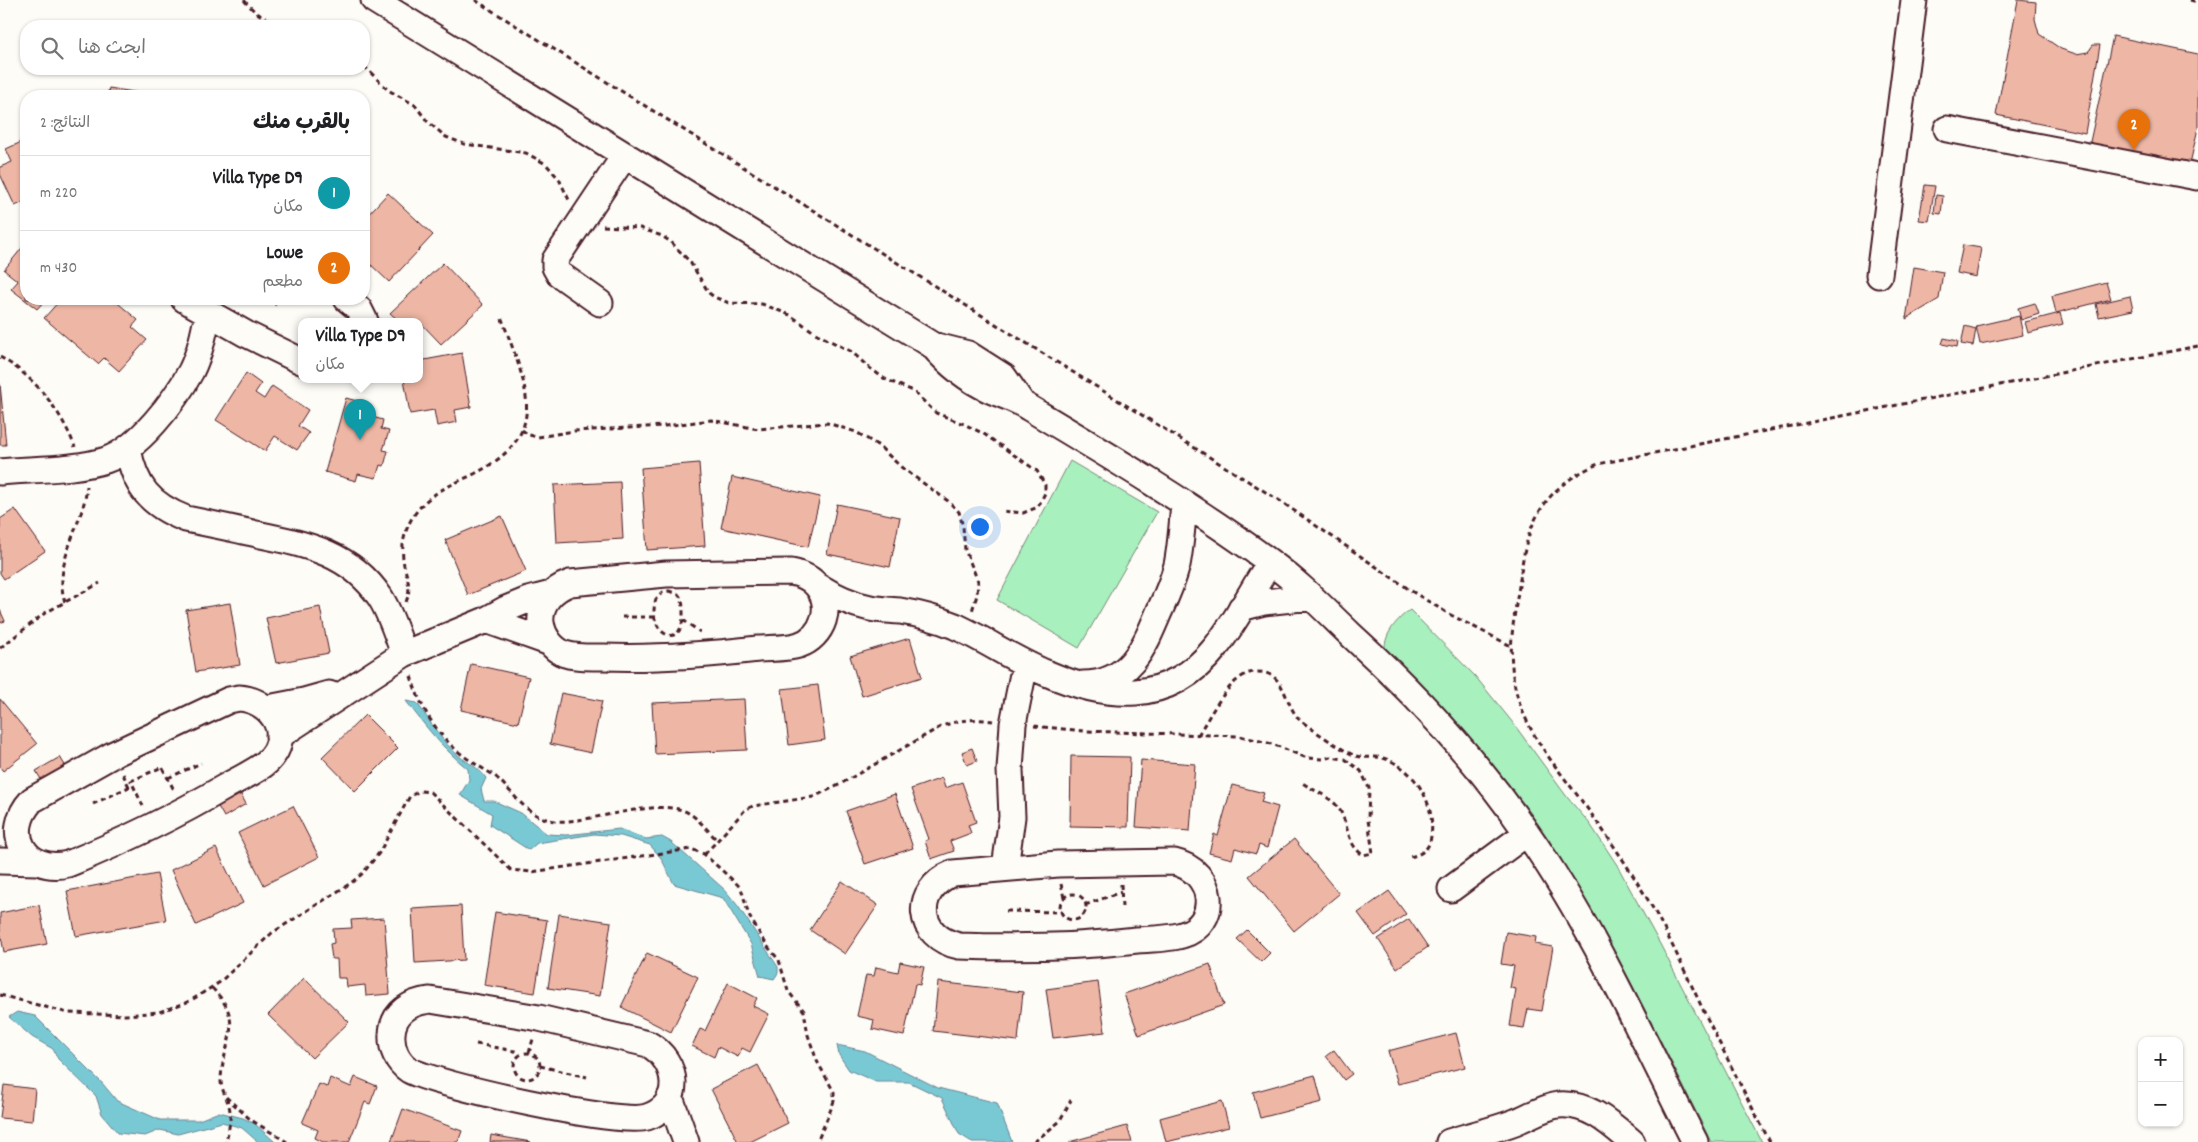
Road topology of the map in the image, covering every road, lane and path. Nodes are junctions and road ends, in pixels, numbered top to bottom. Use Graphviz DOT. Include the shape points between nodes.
graph roads {
  1 [pos="244,0"];
  2 [pos="374,0"];
  3 [pos="474,0"];
  4 [pos="1914,0"];
  5 [pos="2190,0"];
  6 [pos="2198,2"];
  7 [pos="268,20"];
  8 [pos="370,72"];
  9 [pos="1947,129"];
  10 [pos="625,155"];
  11 [pos="2197,177"];
  12 [pos="583,216"];
  13 [pos="1879,275"];
  14 [pos="600,303"];
  15 [pos="195,305"];
  16 [pos="354,305"];
  17 [pos="218,318"];
  18 [pos="364,318"];
  19 [pos="502,319"];
  20 [pos="2198,346"];
  21 [pos="0,357"];
  22 [pos="298,359"];
  23 [pos="522,430"];
  24 [pos="128,449"];
  25 [pos="82,465"];
  26 [pos="0,472"];
  27 [pos="1184,504"];
  28 [pos="1002,511"];
  29 [pos="1270,562"];
  30 [pos="100,582"];
  31 [pos="818,586"];
  32 [pos="551,594"];
  33 [pos="1311,597"];
  34 [pos="65,602"];
  35 [pos="1241,608"];
  36 [pos="871,609"];
  37 [pos="971,614"];
  38 [pos="622,617"];
  39 [pos="655,617"];
  40 [pos="486,620"];
  41 [pos="822,626"];
  42 [pos="548,642"];
  43 [pos="400,644"];
  44 [pos="1511,646"];
  45 [pos="0,648"];
  46 [pos="1132,663"];
  47 [pos="1025,664"];
  48 [pos="359,683"];
  49 [pos="1074,684"];
  50 [pos="1150,690"];
  51 [pos="268,708"];
  52 [pos="1013,724"];
  53 [pos="1198,735"];
  54 [pos="279,736"];
  55 [pos="201,763"];
  56 [pos="168,778"];
  57 [pos="1301,782"];
  58 [pos="133,785"];
  59 [pos="93,804"];
  60 [pos="192,806"];
  61 [pos="1012,817"];
  62 [pos="20,818"];
  63 [pos="152,828"];
  64 [pos="1526,833"];
  65 [pos="0,840"];
  66 [pos="717,840"];
  67 [pos="704,854"];
  68 [pos="1409,858"];
  69 [pos="0,861"];
  70 [pos="37,862"];
  71 [pos="1040,865"];
  72 [pos="1005,868"];
  73 [pos="1451,889"];
  74 [pos="1121,892"];
  75 [pos="1086,905"];
  76 [pos="1006,911"];
  77 [pos="1061,912"];
  78 [pos="212,988"];
  79 [pos="0,995"];
  80 [pos="476,1044"];
  81 [pos="520,1054"];
  82 [pos="540,1066"];
  83 [pos="588,1077"];
  84 [pos="224,1095"];
  85 [pos="670,1097"];
  86 [pos="1072,1100"];
  87 [pos="226,1142"];
  88 [pos="287,1142"];
  89 [pos="686,1142"];
  90 [pos="817,1142"];
  91 [pos="1034,1142"];
  92 [pos="1449,1142"];
  93 [pos="1632,1142"];
  94 [pos="1695,1142"];
  95 [pos="1770,1142"];
  1 -- 7 [label="path"];
  2 -- 10 [label="street"];
  3 -- 44 [label="path" via="1287,505 1412,592"];
  4 -- 13 [label="street"];
  5 -- 6 [label="path"];
  8 -- 12 [label="path" via="388,90 415,105 427,121 446,137 464,144 526,153 546,164"];
  9 -- 11 [label="street"];
  10 -- 12 [label="street"];
  10 -- 27 [label="street" via="932,345 952,368 987,389 1022,404"];
  12 -- 14 [label="street" via="555,260 555,267 559,274"];
  12 -- 28 [label="path" via="600,225 640,228 662,236 690,262 714,297 729,303 762,304 790,315 817,334 846,348 885,379 913,391 936,413 984,434 1037,471 1045,485 1038,507 1023,513"];
  15 -- 17 [label="street"];
  16 -- 18 [label="street"];
  17 -- 22 [label="street"];
  17 -- 24 [label="street" via="220,343 210,360 181,388 146,434"];
  19 -- 23 [label="path" via="526,389 527,413"];
  20 -- 44 [label="path" via="1598,464 1555,492 1533,522 1524,554"];
  21 -- 25 [label="path" via="20,370 50,401 62,419"];
  23 -- 37 [label="path" via="529,436 538,437 711,420 758,429 827,423 856,432 879,446 959,512 964,550 978,581"];
  23 -- 43 [label="path" via="505,455 436,492 410,521 403,558 410,587 400,610"];
  24 -- 25 [label="street" via="107,460"];
  24 -- 43 [label="street" via="138,483 159,506 172,513 186,519 301,543 346,563 368,582 380,598"];
  25 -- 26 [label="street"];
  25 -- 34 [label="path" via="87,481 86,492 63,572"];
  27 -- 29 [label="street"];
  27 -- 46 [label="street" via="1176,567 1148,639"];
  29 -- 33 [label="street"];
  29 -- 35 [label="street"];
  30 -- 34 [label="path"];
  31 -- 32 [label="street" via="801,574 791,572 698,573 570,583"];
  31 -- 36 [label="street" via="852,604"];
  31 -- 41 [label="street" via="825,605"];
  32 -- 40 [label="street" via="521,603"];
  32 -- 42 [label="street" via="541,622"];
  33 -- 35 [label="street"];
  33 -- 64 [label="street" via="1429,714 1484,777"];
  34 -- 45 [label="path"];
  35 -- 50 [label="street" via="1215,648 1197,667 1175,681"];
  36 -- 41 [label="street"];
  36 -- 47 [label="street" via="899,611 954,626"];
  38 -- 39 [label="path"];
  39 -- 39 [label="path" via="659,630 665,634 678,632 684,620 684,604 678,594 669,591 659,595"];
  40 -- 42 [label="street"];
  40 -- 43 [label="street"];
  41 -- 42 [label="street" via="799,645 689,656 576,656 560,651"];
  43 -- 48 [label="street"];
  43 -- 66 [label="path" via="416,695 439,732 465,757 497,778 533,814 569,821 657,808 679,808"];
  44 -- 95 [label="path" via="1514,684 1525,721 1544,754 1614,846 1654,911"];
  46 -- 49 [label="street" via="1105,680"];
  46 -- 50 [label="street"];
  47 -- 49 [label="street"];
  47 -- 52 [label="street"];
  48 -- 51 [label="street" via="304,701"];
  48 -- 54 [label="street"];
  49 -- 50 [label="street" via="1111,693 1131,694"];
  51 -- 54 [label="street" via="274,716"];
  51 -- 62 [label="street" via="250,698 229,700 78,774 32,800"];
  52 -- 53 [label="path" via="1084,731"];
  52 -- 61 [label="street" via="1010,770"];
  52 -- 66 [label="path" via="977,718 942,726 813,797 745,810"];
  53 -- 57 [label="path" via="1254,739 1307,758 1338,757 1353,764 1361,771 1369,788 1368,820 1373,853 1362,855 1357,851 1334,802"];
  53 -- 68 [label="path" via="1236,680 1248,673 1270,674 1281,683 1302,721 1356,756 1376,757 1394,763 1420,786 1428,802 1432,834 1425,850"];
  54 -- 60 [label="street" via="278,746 266,763"];
  55 -- 56 [label="path"];
  56 -- 58 [label="path" via="162,767 131,782"];
  56 -- 60 [label="path" via="173,788 184,792"];
  58 -- 59 [label="path"];
  58 -- 63 [label="path"];
  60 -- 63 [label="street"];
  61 -- 71 [label="street" via="1027,851"];
  61 -- 72 [label="street"];
  62 -- 65 [label="street"];
  62 -- 70 [label="street" via="18,838 22,848"];
  63 -- 70 [label="street" via="68,864 57,867"];
  64 -- 73 [label="street"];
  64 -- 94 [label="street" via="1589,935"];
  66 -- 67 [label="path"];
  67 -- 78 [label="path" via="698,850 684,850 531,872 511,870 439,799 430,792 420,791 410,796 379,853 363,873 272,933"];
  67 -- 90 [label="path" via="742,891 749,916 779,960 788,991 804,1010 808,1034 834,1092 834,1101"];
  69 -- 70 [label="street"];
  71 -- 72 [label="street"];
  71 -- 72 [label="street" via="1174,862 1201,876 1208,906 1199,924 1182,935 1099,944 1027,948 959,946 948,944 932,932 924,912 934,884 953,873"];
  74 -- 75 [label="path"];
  75 -- 77 [label="path" via="1083,915 1073,920"];
  75 -- 77 [label="path" via="1077,895 1067,895 1061,902"];
  76 -- 77 [label="path"];
  78 -- 79 [label="path" via="174,1008 126,1015 68,1013"];
  78 -- 84 [label="path" via="227,1006 230,1017 222,1082"];
  80 -- 81 [label="path"];
  81 -- 82 [label="path" via="534,1054"];
  81 -- 82 [label="path" via="514,1062 519,1076 530,1078"];
  82 -- 83 [label="path"];
  84 -- 87 [label="path" via="230,1111"];
  84 -- 88 [label="path" via="251,1120"];
  85 -- 85 [label="street" via="673,1076 668,1061 657,1049 594,1030 484,1007 430,1000 419,1001 401,1011 392,1031 394,1052 408,1069 499,1096 636,1119 656,1113"];
  85 -- 89 [label="street"];
  86 -- 91 [label="path" via="1059,1122"];
  92 -- 93 [label="street" via="1557,1105 1590,1111"];
}
